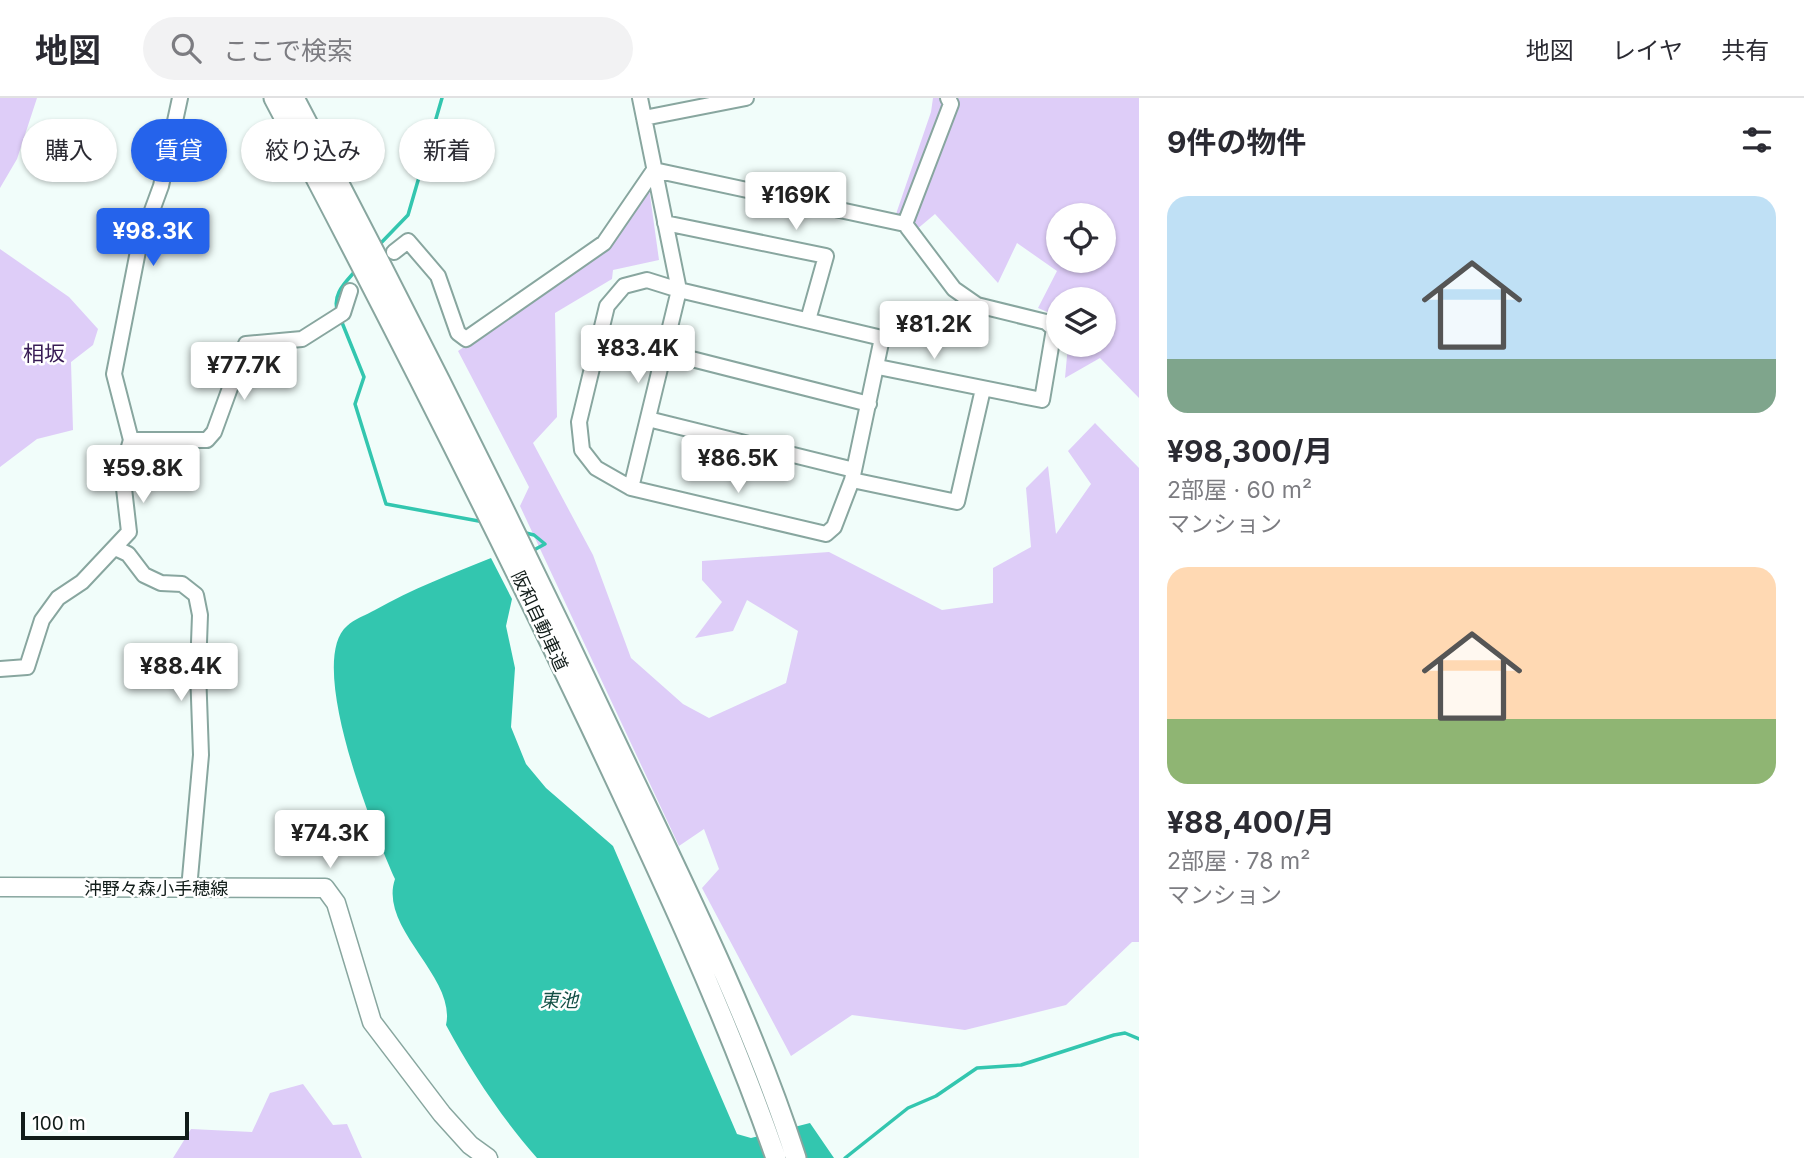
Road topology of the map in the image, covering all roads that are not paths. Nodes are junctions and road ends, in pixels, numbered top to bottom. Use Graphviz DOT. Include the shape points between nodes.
graph roads {
  1 [pos="180,98"];
  2 [pos="274,98"];
  3 [pos="294,98"];
  4 [pos="640,98"];
  5 [pos="746,98"];
  6 [pos="948,98"];
  7 [pos="644,118"];
  8 [pos="654,170"];
  9 [pos="665,222"];
  10 [pos="905,224"];
  11 [pos="394,252"];
  12 [pos="679,290"];
  13 [pos="351,291"];
  14 [pos="808,320"];
  15 [pos="664,352"];
  16 [pos="878,367"];
  17 [pos="983,389"];
  18 [pos="869,404"];
  19 [pos="648,419"];
  20 [pos="131,440"];
  21 [pos="853,475"];
  22 [pos="631,488"];
  23 [pos="501,521"];
  24 [pos="115,548"];
  25 [pos="0,669"];
  26 [pos="0,887"];
  27 [pos="189,889"];
  28 [pos="776,1127"];
  29 [pos="488,1158"];
  30 [pos="776,1158"];
  31 [pos="796,1158"];
  1 -- 20 [label="street" via="161,186 139,246 114,374"];
  2 -- 23 [label="highway, 阪和自動車道"];
  3 -- 23 [label="highway, 阪和自動車道" via="384,269"];
  4 -- 7 [label="street"];
  5 -- 7 [label="street"];
  6 -- 10 [label="street" via="951,104"];
  7 -- 8 [label="street"];
  8 -- 9 [label="street"];
  8 -- 10 [label="street"];
  8 -- 11 [label="street" via="604,243 466,339 458,333 438,276 408,241"];
  9 -- 12 [label="street"];
  9 -- 14 [label="street" via="826,256"];
  10 -- 17 [label="street" via="954,289 977,305 1046,322 1054,330 1042,400"];
  12 -- 14 [label="street"];
  12 -- 15 [label="street"];
  12 -- 22 [label="street" via="647,280 624,286 607,306 579,422 582,450 596,468"];
  13 -- 20 [label="street" via="342,313 302,340 246,344 208,440"];
  14 -- 16 [label="street" via="882,338"];
  15 -- 18 [label="street"];
  15 -- 19 [label="street"];
  16 -- 17 [label="street"];
  16 -- 18 [label="street"];
  17 -- 21 [label="street" via="957,502"];
  18 -- 21 [label="street"];
  19 -- 21 [label="street"];
  19 -- 22 [label="street"];
  20 -- 24 [label="street" via="121,471 129,532"];
  21 -- 22 [label="street" via="834,527 826,534"];
  23 -- 28 [label="highway, 阪和自動車道" via="676,868 746,1024"];
  24 -- 25 [label="street" via="82,582 58,598 42,620 27,667"];
  24 -- 27 [label="street" via="128,554 144,575 162,583 182,584 196,595 201,755"];
  26 -- 27 [label="main road, 沖野々森小手穂線"];
  27 -- 29 [label="main road, 沖野々森小手穂線" via="325,888 336,903 372,1022 442,1114"];
  28 -- 30 [label="highway, 阪和自動車道"];
  28 -- 31 [label="highway, 阪和自動車道"];
}
